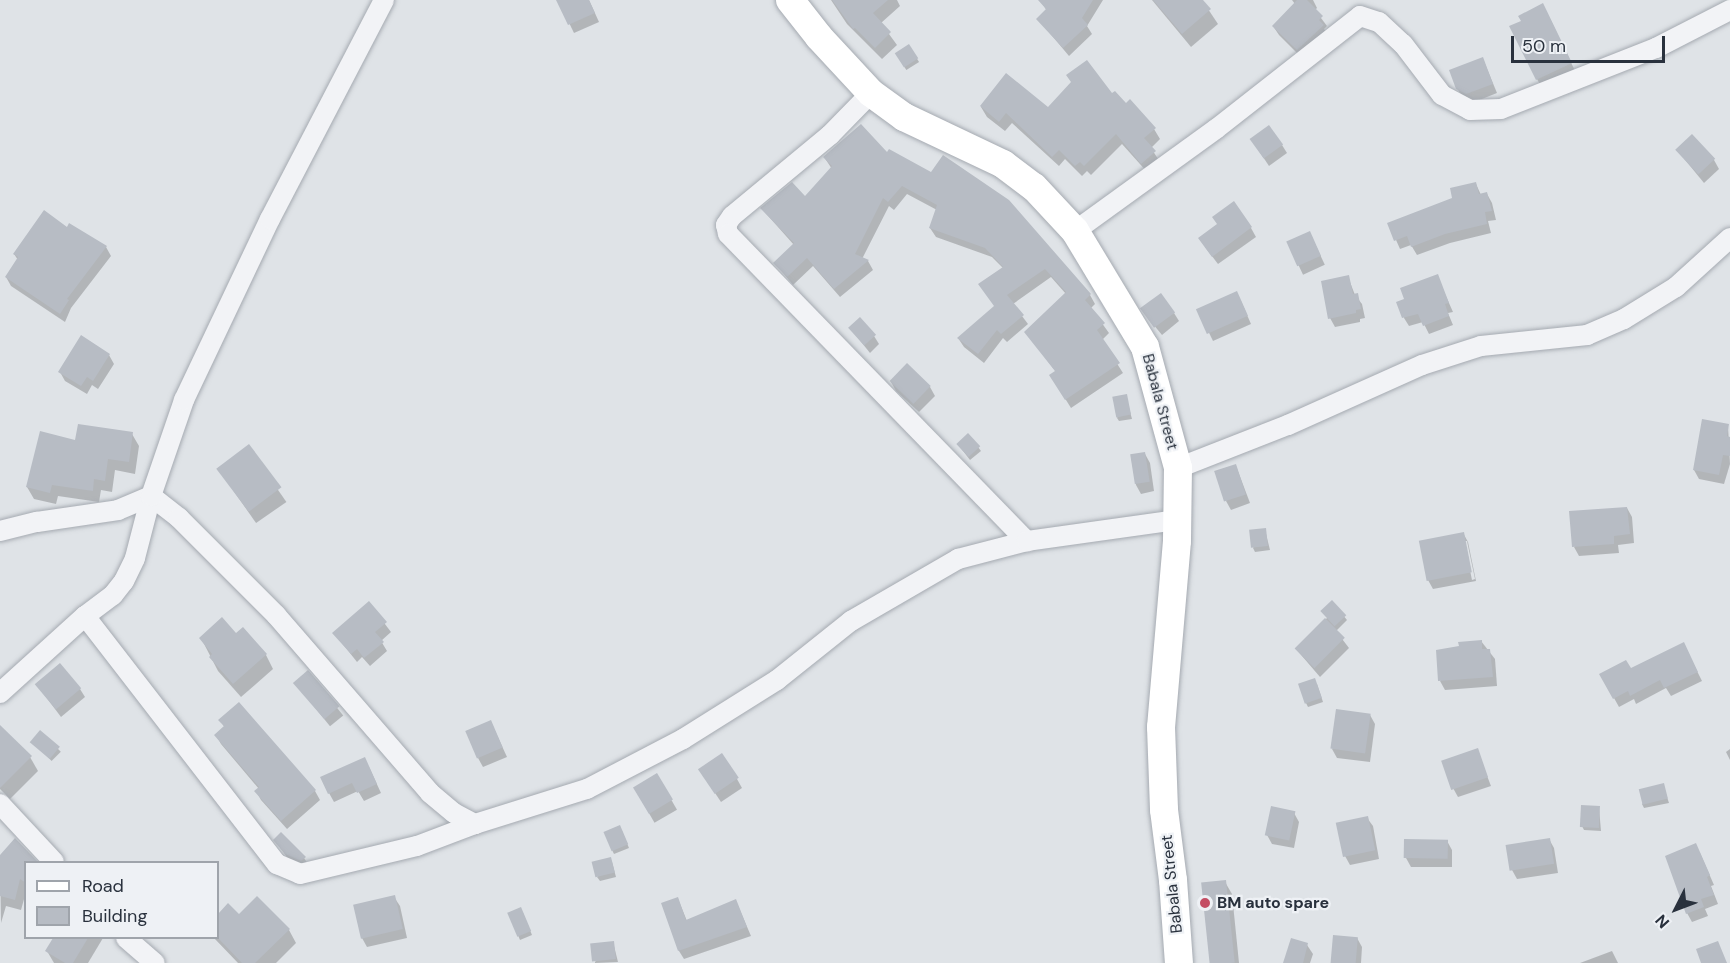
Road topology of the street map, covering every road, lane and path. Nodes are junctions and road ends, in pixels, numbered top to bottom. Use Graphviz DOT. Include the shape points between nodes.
graph roads {
  1 [pos="384,0"];
  2 [pos="790,0"];
  3 [pos="1730,10"];
  4 [pos="871,93"];
  5 [pos="1075,231"];
  6 [pos="1730,238"];
  7 [pos="1178,468"];
  8 [pos="151,496"];
  9 [pos="1178,520"];
  10 [pos="0,531"];
  11 [pos="1027,541"];
  12 [pos="85,616"];
  13 [pos="0,693"];
  14 [pos="0,804"];
  15 [pos="475,824"];
  16 [pos="53,861"];
  17 [pos="127,939"];
  18 [pos="155,963"];
  19 [pos="1179,963"];
  1 -- 8 [label="street" via="270,219 184,400"];
  2 -- 4 [label="street, Babala Street"];
  3 -- 5 [label="street" via="1656,48 1501,109 1470,110 1442,95 1403,44 1379,22 1360,16 1160,172"];
  4 -- 5 [label="street, Babala Street" via="904,117 1003,164 1034,187"];
  4 -- 11 [label="street" via="830,135 732,216 726,225 728,234"];
  5 -- 7 [label="street, Babala Street" via="1145,347"];
  6 -- 7 [label="street" via="1676,287 1624,319 1587,335 1481,346 1461,352"];
  7 -- 9 [label="street, Babala Street"];
  8 -- 10 [label="street" via="118,510"];
  8 -- 12 [label="street" via="135,558 124,581 113,595"];
  8 -- 15 [label="street" via="179,518 276,615 430,793"];
  9 -- 11 [label="street"];
  9 -- 19 [label="street, Babala Street" via="1161,727 1164,810"];
  11 -- 15 [label="street" via="958,559 918,580 851,621 777,680 711,722 587,789"];
  12 -- 13 [label="street"];
  12 -- 15 [label="street" via="277,864 300,874 417,846"];
  14 -- 16 [label="street"];
  17 -- 18 [label="street"];
}
